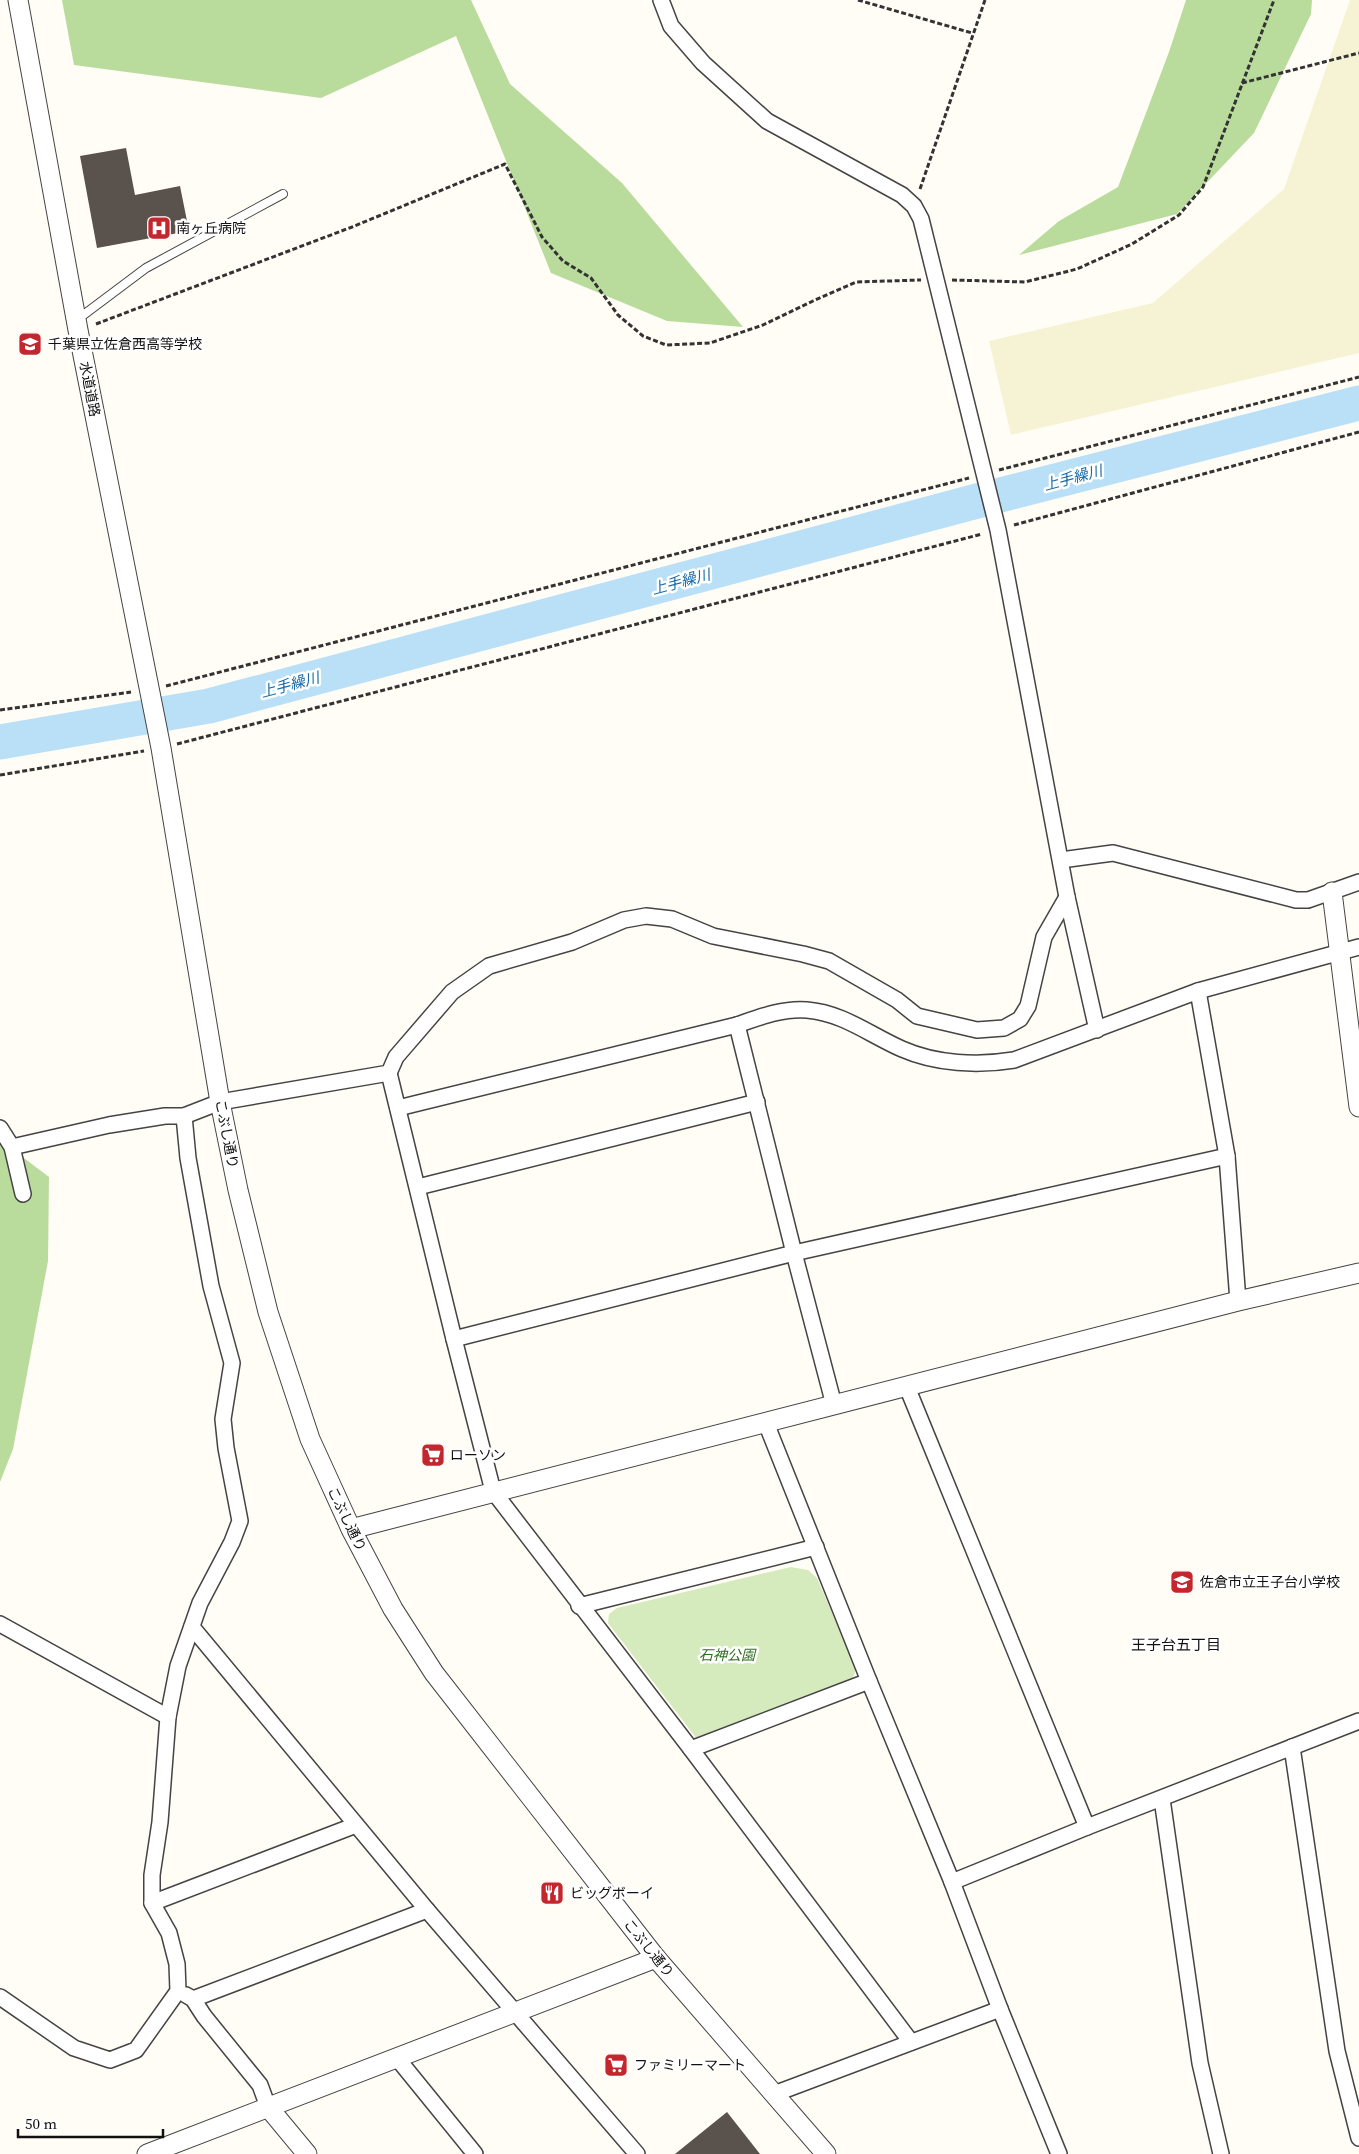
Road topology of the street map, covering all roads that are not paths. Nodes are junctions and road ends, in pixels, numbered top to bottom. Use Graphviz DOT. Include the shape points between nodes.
graph roads {
  1 [pos="18,0"];
  2 [pos="661,0"];
  3 [pos="283,194"];
  4 [pos="77,326"];
  5 [pos="161,748"];
  6 [pos="1060,860"];
  7 [pos="1359,882"];
  8 [pos="1332,892"];
  9 [pos="1067,897"];
  10 [pos="1359,947"];
  11 [pos="1341,952"];
  12 [pos="1198,991"];
  13 [pos="737,1024"];
  14 [pos="1097,1030"];
  15 [pos="389,1073"];
  16 [pos="220,1102"];
  17 [pos="757,1102"];
  18 [pos="1359,1107"];
  19 [pos="398,1108"];
  20 [pos="184,1116"];
  21 [pos="0,1128"];
  22 [pos="12,1147"];
  23 [pos="1227,1156"];
  24 [pos="418,1187"];
  25 [pos="23,1194"];
  26 [pos="794,1253"];
  27 [pos="1359,1272"];
  28 [pos="1238,1301"];
  29 [pos="454,1339"];
  30 [pos="907,1387"];
  31 [pos="834,1405"];
  32 [pos="766,1423"];
  33 [pos="493,1491"];
  34 [pos="351,1529"];
  35 [pos="816,1547"];
  36 [pos="579,1606"];
  37 [pos="0,1624"];
  38 [pos="192,1627"];
  39 [pos="869,1681"];
  40 [pos="168,1717"];
  41 [pos="1359,1722"];
  42 [pos="1292,1748"];
  43 [pos="691,1749"];
  44 [pos="1162,1799"];
  45 [pos="356,1825"];
  46 [pos="1087,1827"];
  47 [pos="952,1882"];
  48 [pos="152,1903"];
  49 [pos="427,1910"];
  50 [pos="656,1958"];
  51 [pos="178,1991"];
  52 [pos="0,1997"];
  53 [pos="193,1999"];
  54 [pos="1000,2009"];
  55 [pos="515,2012"];
  56 [pos="911,2042"];
  57 [pos="397,2058"];
  58 [pos="774,2094"];
  59 [pos="268,2107"];
  60 [pos="1359,2138"];
  61 [pos="147,2154"];
  62 [pos="307,2154"];
  63 [pos="475,2154"];
  64 [pos="637,2154"];
  65 [pos="826,2154"];
  66 [pos="1058,2154"];
  67 [pos="1221,2154"];
  1 -- 4 [label="street, 水道道路"];
  2 -- 6 [label="street" via="671,26 702,63 766,121 902,195 914,206 921,219 998,530"];
  3 -- 4 [label="lane" via="146,268"];
  4 -- 5 [label="street, 水道道路"];
  5 -- 16 [label="street, こぶし通り"];
  6 -- 8 [label="street" via="1113,853 1296,900 1308,900"];
  6 -- 9 [label="street"];
  7 -- 8 [label="street"];
  8 -- 11 [label="street"];
  9 -- 14 [label="street"];
  9 -- 15 [label="street" via="1044,937 1028,1006 1020,1019 1004,1028 977,1030 917,1016 897,1000 829,961 713,936 672,919 646,916 624,920 572,942 489,966 452,992 396,1057"];
  10 -- 11 [label="street"];
  11 -- 12 [label="street"];
  11 -- 18 [label="street"];
  12 -- 14 [label="street"];
  12 -- 23 [label="street"];
  13 -- 14 [label="street" via="777,1012 806,1010 829,1013 903,1050 942,1060 990,1064 1014,1060"];
  13 -- 17 [label="street"];
  13 -- 19 [label="street"];
  15 -- 16 [label="street"];
  15 -- 19 [label="street"];
  16 -- 20 [label="street"];
  16 -- 34 [label="street, こぶし通り" via="268,1312 310,1439"];
  17 -- 24 [label="street"];
  17 -- 26 [label="street"];
  19 -- 24 [label="street"];
  20 -- 22 [label="street" via="109,1125"];
  20 -- 38 [label="street" via="188,1158 211,1286 232,1363 223,1420 240,1522 200,1603"];
  21 -- 22 [label="street"];
  22 -- 25 [label="street"];
  23 -- 26 [label="street"];
  23 -- 28 [label="street"];
  24 -- 29 [label="street"];
  26 -- 29 [label="street"];
  26 -- 31 [label="street"];
  27 -- 28 [label="street"];
  28 -- 30 [label="street"];
  29 -- 33 [label="street"];
  30 -- 31 [label="street"];
  30 -- 46 [label="street"];
  31 -- 32 [label="street"];
  32 -- 33 [label="street"];
  32 -- 35 [label="street"];
  33 -- 34 [label="street"];
  33 -- 36 [label="street"];
  34 -- 50 [label="street, こぶし通り" via="393,1608 434,1673"];
  35 -- 36 [label="street"];
  35 -- 39 [label="street"];
  36 -- 43 [label="street"];
  37 -- 40 [label="street"];
  38 -- 40 [label="street" via="178,1666"];
  38 -- 45 [label="street"];
  39 -- 43 [label="street"];
  39 -- 47 [label="street"];
  40 -- 48 [label="street"];
  41 -- 42 [label="street"];
  42 -- 44 [label="street"];
  42 -- 60 [label="street" via="1337,2051"];
  43 -- 56 [label="street"];
  44 -- 46 [label="street"];
  44 -- 67 [label="street" via="1200,2063"];
  45 -- 48 [label="street"];
  45 -- 49 [label="street"];
  46 -- 47 [label="street"];
  47 -- 54 [label="street"];
  48 -- 51 [label="street" via="168,1933 176,1964"];
  49 -- 53 [label="street"];
  49 -- 55 [label="street"];
  50 -- 55 [label="street"];
  50 -- 58 [label="street, こぶし通り"];
  51 -- 52 [label="street" via="136,2050 110,2060 74,2048"];
  51 -- 53 [label="street"];
  53 -- 59 [label="street" via="260,2085"];
  54 -- 56 [label="street"];
  54 -- 66 [label="street"];
  55 -- 57 [label="street"];
  55 -- 64 [label="street"];
  56 -- 58 [label="street"];
  57 -- 59 [label="street"];
  57 -- 63 [label="street"];
  58 -- 65 [label="street, こぶし通り"];
  59 -- 61 [label="street"];
  59 -- 62 [label="street"];
}
